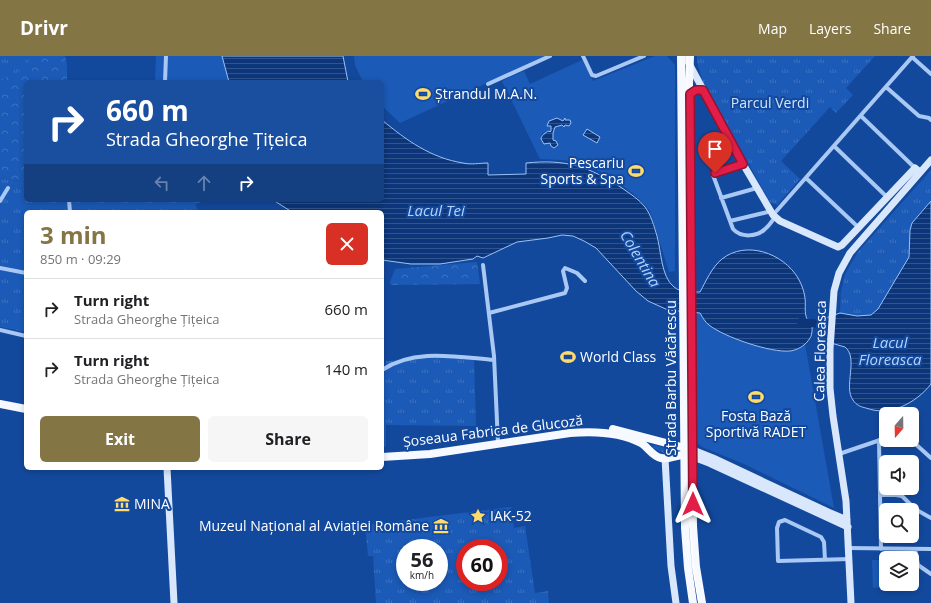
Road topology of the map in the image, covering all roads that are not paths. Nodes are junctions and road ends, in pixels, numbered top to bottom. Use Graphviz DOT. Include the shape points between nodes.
graph roads {
  1 [pos="166,56"];
  2 [pos="550,56"];
  3 [pos="583,56"];
  4 [pos="644,56"];
  5 [pos="681,56"];
  6 [pos="685,56"];
  7 [pos="913,56"];
  8 [pos="690,60"];
  9 [pos="931,74"];
  10 [pos="165,80"];
  11 [pos="488,84"];
  12 [pos="886,87"];
  13 [pos="703,90"];
  14 [pos="690,94"];
  15 [pos="861,116"];
  16 [pos="931,120"];
  17 [pos="834,146"];
  18 [pos="931,160"];
  19 [pos="743,164"];
  20 [pos="916,172"];
  21 [pos="806,178"];
  22 [pos="8,188"];
  23 [pos="758,188"];
  24 [pos="886,197"];
  25 [pos="721,198"];
  26 [pos="0,201"];
  27 [pos="774,213"];
  28 [pos="730,221"];
  29 [pos="858,227"];
  30 [pos="483,265"];
  31 [pos="0,268"];
  32 [pos="24,273"];
  33 [pos="585,281"];
  34 [pos="687,284"];
  35 [pos="489,313"];
  36 [pos="0,330"];
  37 [pos="688,330"];
  38 [pos="24,336"];
  39 [pos="494,360"];
  40 [pos="384,369"];
  41 [pos="0,400"];
  42 [pos="0,404"];
  43 [pos="24,405"];
  44 [pos="24,410"];
  45 [pos="879,440"];
  46 [pos="498,441"];
  47 [pos="665,443"];
  48 [pos="919,447"];
  49 [pos="649,450"];
  50 [pos="684,451"];
  51 [pos="384,453"];
  52 [pos="693,453"];
  53 [pos="839,454"];
  54 [pos="384,457"];
  55 [pos="665,458"];
  56 [pos="931,458"];
  57 [pos="167,470"];
  58 [pos="880,495"];
  59 [pos="898,495"];
  60 [pos="846,501"];
  61 [pos="829,513"];
  62 [pos="931,518"];
  63 [pos="848,520"];
  64 [pos="848,527"];
  65 [pos="849,548"];
  66 [pos="881,549"];
  67 [pos="915,549"];
  68 [pos="931,550"];
  69 [pos="850,559"];
  70 [pos="825,560"];
  71 [pos="931,574"];
  72 [pos="174,603"];
  73 [pos="676,603"];
  74 [pos="693,603"];
  75 [pos="702,603"];
  76 [pos="851,603"];
  1 -- 10 [label="street"];
  2 -- 11 [label="street"];
  3 -- 4 [label="street" via="592,75 596,76"];
  5 -- 34 [label="main road, Strada Barbu Văcărescu"];
  6 -- 8 [label="main road"];
  7 -- 9 [label="street"];
  7 -- 12 [label="street"];
  8 -- 13 [label="main road"];
  8 -- 14 [label="main road, Strada Barbu Văcărescu"];
  12 -- 15 [label="street"];
  12 -- 16 [label="street" via="919,116"];
  13 -- 14 [label="main road" via="696,90"];
  13 -- 19 [label="main road"];
  14 -- 34 [label="main road, Strada Barbu Văcărescu"];
  15 -- 17 [label="street"];
  15 -- 20 [label="street"];
  17 -- 21 [label="street"];
  17 -- 24 [label="street"];
  18 -- 20 [label="main road, Calea Floreasca"];
  19 -- 23 [label="main road"];
  19 -- 25 [label="street" via="714,173"];
  20 -- 24 [label="main road, Calea Floreasca"];
  20 -- 53 [label="main road, Calea Floreasca" via="855,246 843,264 834,291 830,349 831,399"];
  21 -- 27 [label="street"];
  21 -- 29 [label="street"];
  22 -- 26 [label="street"];
  23 -- 25 [label="street"];
  23 -- 27 [label="main road"];
  24 -- 29 [label="main road, Calea Floreasca"];
  25 -- 28 [label="street"];
  27 -- 28 [label="street"];
  27 -- 28 [label="street" via="764,230 758,234 743,235 735,232"];
  27 -- 29 [label="main road, Calea Floreasca" via="780,221 834,246 840,246"];
  30 -- 35 [label="street"];
  31 -- 32 [label="street"];
  33 -- 35 [label="street" via="578,273 565,268 562,271 567,288 565,292"];
  34 -- 37 [label="main road, Strada Barbu Văcărescu"];
  35 -- 39 [label="street"];
  36 -- 38 [label="street"];
  37 -- 50 [label="main road, Strada Barbu Văcărescu"];
  37 -- 52 [label="main road, Strada Barbu Văcărescu"];
  39 -- 40 [label="street" via="419,357 400,361"];
  39 -- 46 [label="street"];
  41 -- 43 [label="main road"];
  42 -- 44 [label="main road"];
  45 -- 53 [label="street"];
  46 -- 47 [label="main road, Șoseaua Fabrica de Glucoză" via="570,428 590,427 626,432"];
  46 -- 49 [label="main road, Șoseaua Fabrica de Glucoză" via="591,432 625,437 640,442"];
  46 -- 51 [label="main road, Șoseaua Fabrica de Glucoză"];
  46 -- 54 [label="main road, Șoseaua Fabrica de Glucoză" via="412,456"];
  47 -- 49 [label="main road" via="652,443"];
  47 -- 50 [label="main road, Șoseaua Fabrica de Glucoză"];
  48 -- 56 [label="street"];
  49 -- 55 [label="main road, Șoseaua Fabrica de Glucoză" via="658,457"];
  50 -- 52 [label="main road, Șoseaua Fabrica de Glucoză"];
  50 -- 55 [label="main road"];
  50 -- 74 [label="main road, Strada Barbu Văcărescu" via="686,551"];
  52 -- 61 [label="main road, Șoseaua Fabrica de Glucoză" via="713,458"];
  52 -- 64 [label="main road, Șoseaua Fabrica de Glucoză" via="709,463"];
  52 -- 75 [label="main road, Strada Barbu Văcărescu" via="695,551"];
  53 -- 60 [label="main road, Calea Floreasca"];
  55 -- 73 [label="main road" via="670,566"];
  57 -- 72 [label="main road"];
  58 -- 66 [label="street"];
  59 -- 62 [label="street"];
  60 -- 61 [label="main road" via="841,510"];
  60 -- 63 [label="main road, Calea Floreasca"];
  61 -- 63 [label="main road, Șoseaua Fabrica de Glucoză"];
  63 -- 64 [label="main road, Calea Floreasca"];
  64 -- 65 [label="main road, Calea Floreasca"];
  65 -- 66 [label="street"];
  65 -- 69 [label="main road, Calea Floreasca"];
  66 -- 67 [label="street"];
  67 -- 68 [label="street"];
  67 -- 71 [label="street" via="918,565"];
  69 -- 70 [label="street"];
  69 -- 76 [label="main road, Calea Floreasca"];
  70 -- 70 [label="street" via="778,561 779,522 785,520 821,537 824,542"];
}
